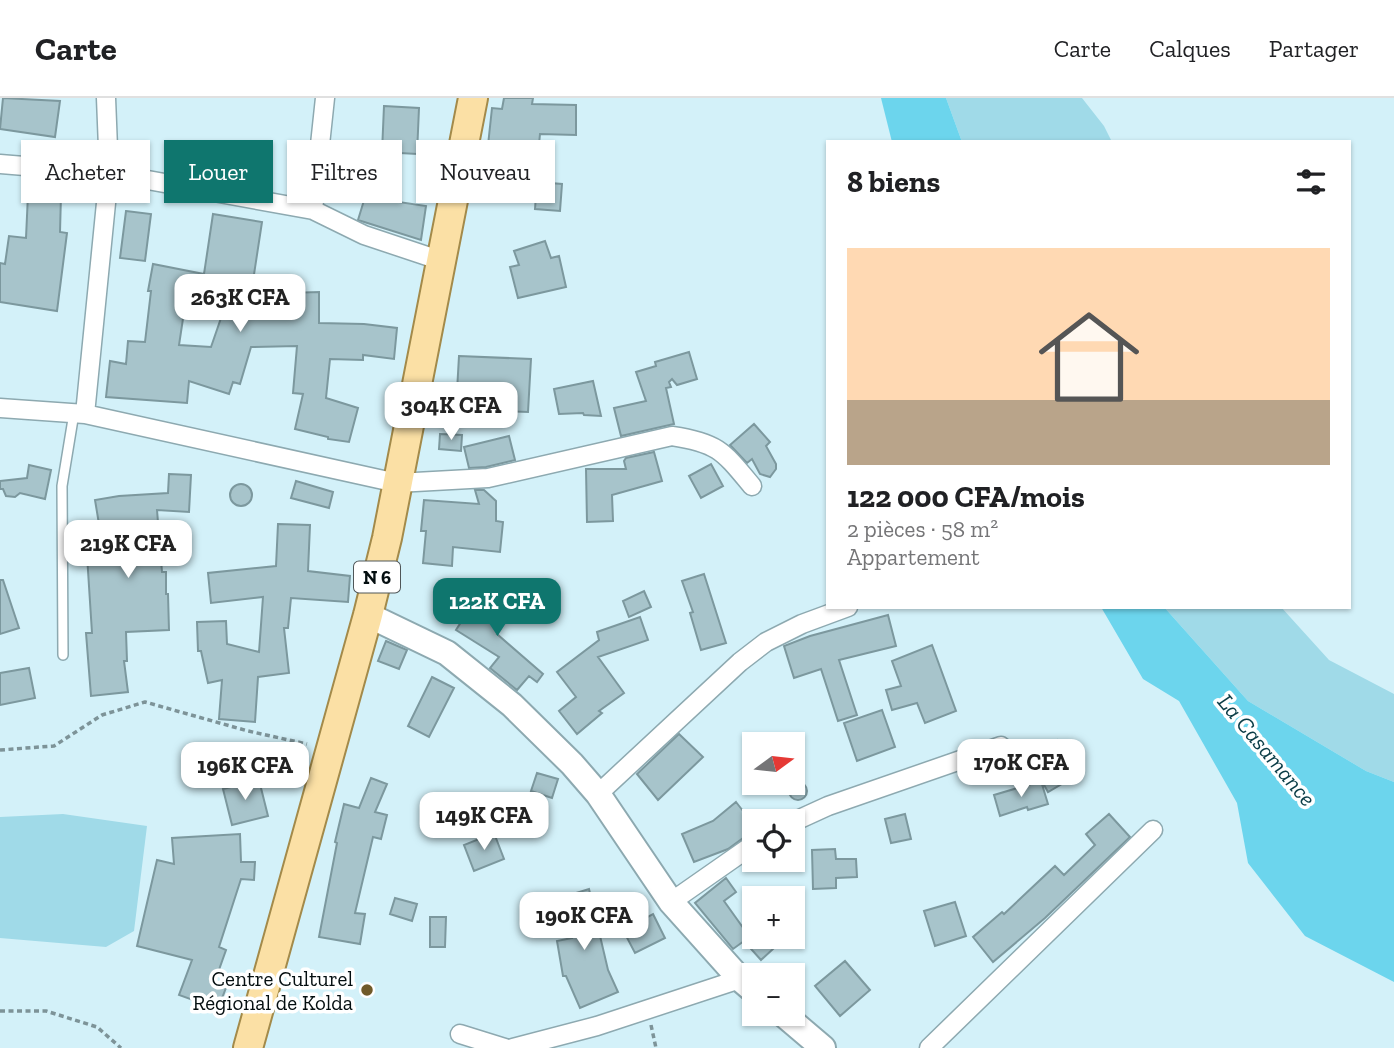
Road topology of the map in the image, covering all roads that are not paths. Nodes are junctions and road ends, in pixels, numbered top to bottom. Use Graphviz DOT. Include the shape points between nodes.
graph roads {
  1 [pos="106,98"];
  2 [pos="325,98"];
  3 [pos="473,98"];
  4 [pos="108,140"];
  5 [pos="0,164"];
  6 [pos="21,166"];
  7 [pos="150,180"];
  8 [pos="105,203"];
  9 [pos="313,210"];
  10 [pos="442,261"];
  11 [pos="0,408"];
  12 [pos="80,414"];
  13 [pos="397,483"];
  14 [pos="752,486"];
  15 [pos="843,609"];
  16 [pos="368,615"];
  17 [pos="63,654"];
  18 [pos="1001,746"];
  19 [pos="598,794"];
  20 [pos="805,817"];
  21 [pos="1153,830"];
  22 [pos="742,852"];
  23 [pos="671,902"];
  24 [pos="742,980"];
  25 [pos="742,986"];
  26 [pos="797,1026"];
  27 [pos="460,1034"];
  28 [pos="248,1048"];
  29 [pos="505,1048"];
  30 [pos="513,1048"];
  31 [pos="823,1048"];
  32 [pos="929,1048"];
  1 -- 4 [label="street"];
  2 -- 9 [label="street"];
  3 -- 10 [label="main road, N 6"];
  5 -- 6 [label="street"];
  7 -- 9 [label="street"];
  8 -- 12 [label="street"];
  9 -- 10 [label="street" via="364,235"];
  10 -- 13 [label="main road, N 6"];
  11 -- 12 [label="street"];
  12 -- 13 [label="street"];
  12 -- 17 [label="lane" via="62,486"];
  13 -- 14 [label="street" via="488,478 672,436 702,441 726,456"];
  13 -- 16 [label="main road, N 6"];
  15 -- 19 [label="street" via="765,642"];
  16 -- 19 [label="street" via="447,653 512,705"];
  16 -- 28 [label="main road, N 6"];
  18 -- 20 [label="street"];
  19 -- 23 [label="street"];
  21 -- 32 [label="street"];
  22 -- 23 [label="street"];
  23 -- 24 [label="street"];
  25 -- 30 [label="street"];
  26 -- 31 [label="street"];
  27 -- 29 [label="street"];
}
